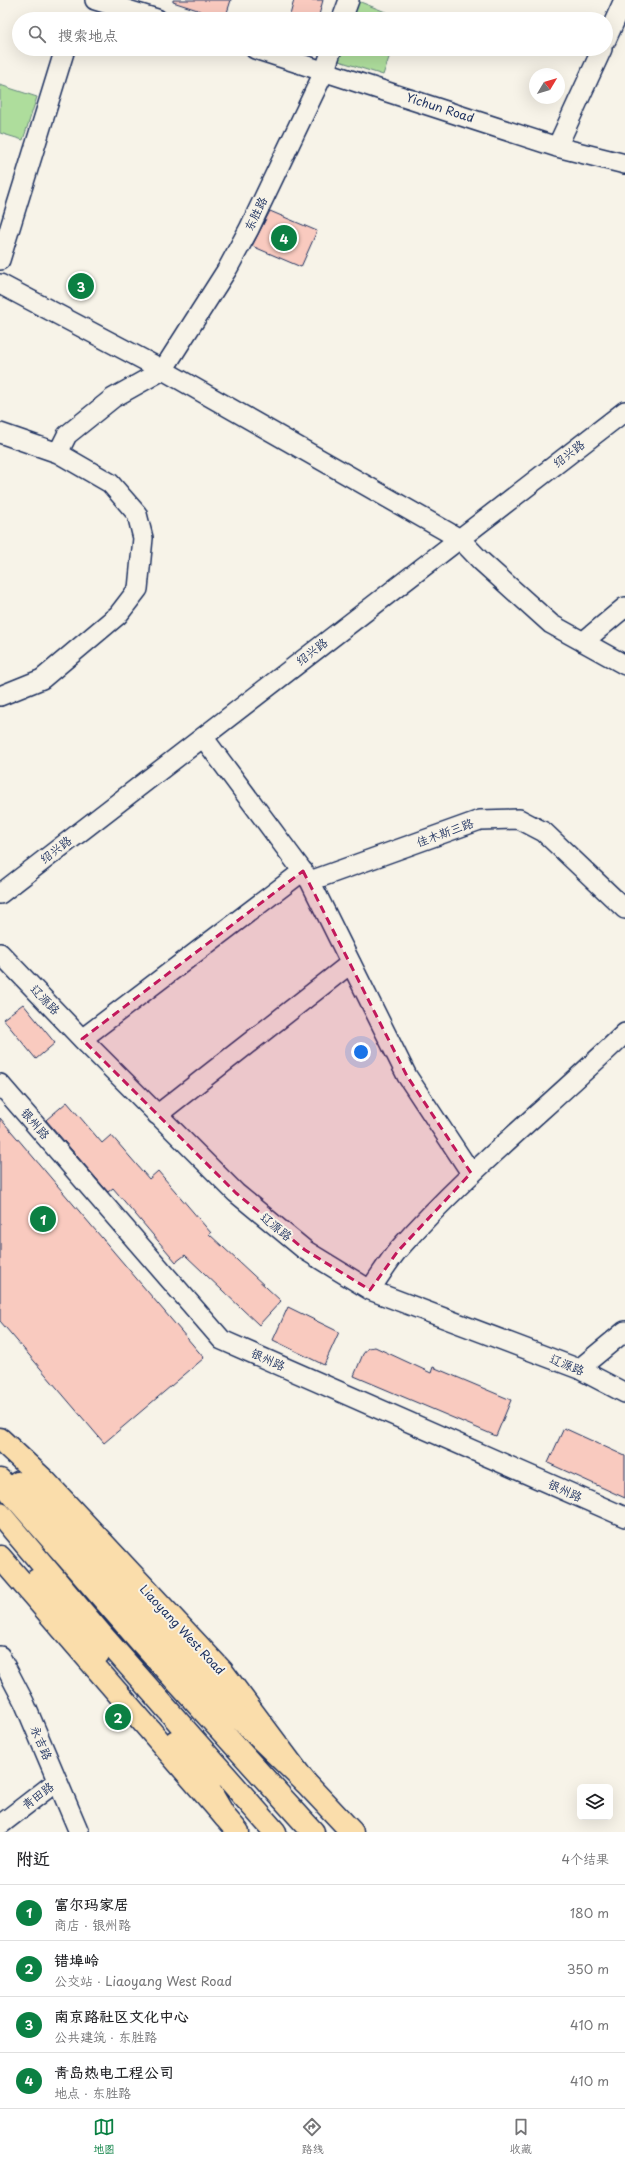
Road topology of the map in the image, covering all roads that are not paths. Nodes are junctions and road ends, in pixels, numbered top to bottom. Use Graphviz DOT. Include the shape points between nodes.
graph roads {
  1 [pos="95,0"];
  2 [pos="349,0"];
  3 [pos="624,0"];
  4 [pos="134,12"];
  5 [pos="345,12"];
  6 [pos="613,24"];
  7 [pos="63,56"];
  8 [pos="278,56"];
  9 [pos="330,56"];
  10 [pos="599,56"];
  11 [pos="325,70"];
  12 [pos="558,147"];
  13 [pos="625,164"];
  14 [pos="0,260"];
  15 [pos="0,284"];
  16 [pos="163,370"];
  17 [pos="625,411"];
  18 [pos="0,433"];
  19 [pos="58,453"];
  20 [pos="460,539"];
  21 [pos="625,607"];
  22 [pos="582,642"];
  23 [pos="625,665"];
  24 [pos="0,696"];
  25 [pos="203,737"];
  26 [pos="306,876"];
  27 [pos="0,894"];
  28 [pos="625,908"];
  29 [pos="0,953"];
  30 [pos="351,963"];
  31 [pos="625,1033"];
  32 [pos="82,1039"];
  33 [pos="0,1084"];
  34 [pos="157,1115"];
  35 [pos="471,1173"];
  36 [pos="370,1290"];
  37 [pos="625,1331"];
  38 [pos="579,1368"];
  39 [pos="625,1393"];
  40 [pos="0,1439"];
  41 [pos="0,1466"];
  42 [pos="0,1480"];
  43 [pos="0,1514"];
  44 [pos="625,1517"];
  45 [pos="0,1530"];
  46 [pos="0,1557"];
  47 [pos="0,1656"];
  48 [pos="57,1781"];
  49 [pos="305,1782"];
  50 [pos="0,1825"];
  51 [pos="232,1825"];
  52 [pos="79,1832"];
  53 [pos="275,1832"];
  54 [pos="313,1832"];
  55 [pos="352,1832"];
  1 -- 4 [label="street"];
  2 -- 5 [label="street"];
  3 -- 6 [label="street"];
  7 -- 14 [label="street"];
  8 -- 11 [label="street, Yichun Road"];
  9 -- 11 [label="street, 东胜路"];
  10 -- 12 [label="street"];
  11 -- 12 [label="street, Yichun Road"];
  11 -- 16 [label="street, 东胜路" via="228,268"];
  12 -- 13 [label="street, Yichun Road"];
  15 -- 16 [label="street"];
  16 -- 19 [label="street" via="113,398 66,435"];
  16 -- 20 [label="street"];
  17 -- 20 [label="street, 绍兴路"];
  18 -- 19 [label="street"];
  19 -- 24 [label="street" via="110,483 137,514 142,538 138,589 118,615 42,679"];
  20 -- 22 [label="street" via="551,624"];
  20 -- 25 [label="street, 绍兴路"];
  21 -- 22 [label="street"];
  22 -- 23 [label="street"];
  25 -- 26 [label="street"];
  25 -- 27 [label="street, 绍兴路"];
  26 -- 28 [label="street, 佳木斯三路" via="480,820 519,819 544,832"];
  26 -- 30 [label="street"];
  26 -- 32 [label="street, 佳木斯三路"];
  29 -- 32 [label="street, 辽源路"];
  30 -- 34 [label="street"];
  30 -- 35 [label="street" via="407,1076"];
  31 -- 35 [label="street"];
  32 -- 34 [label="street, 辽源路"];
  33 -- 44 [label="street, 银州路" via="222,1340"];
  34 -- 36 [label="street, 辽源路" via="247,1203 305,1250"];
  35 -- 36 [label="street" via="398,1251"];
  36 -- 38 [label="street, 辽源路"];
  37 -- 38 [label="street"];
  38 -- 39 [label="street, 辽源路"];
  40 -- 49 [label="main road, Liaoyang West Road" via="45,1481 222,1671"];
  41 -- 49 [label="main road" via="48,1510 232,1711"];
  42 -- 54 [label="main road" via="141,1642"];
  43 -- 53 [label="main road" via="111,1646"];
  45 -- 51 [label="main road" via="63,1614 190,1757"];
  46 -- 51 [label="main road"];
  47 -- 48 [label="street, 永吉路" via="24,1702"];
  48 -- 50 [label="street, 青田路"];
  48 -- 52 [label="street, 永吉路"];
  49 -- 55 [label="main road, Liaoyang West Road"];
}
